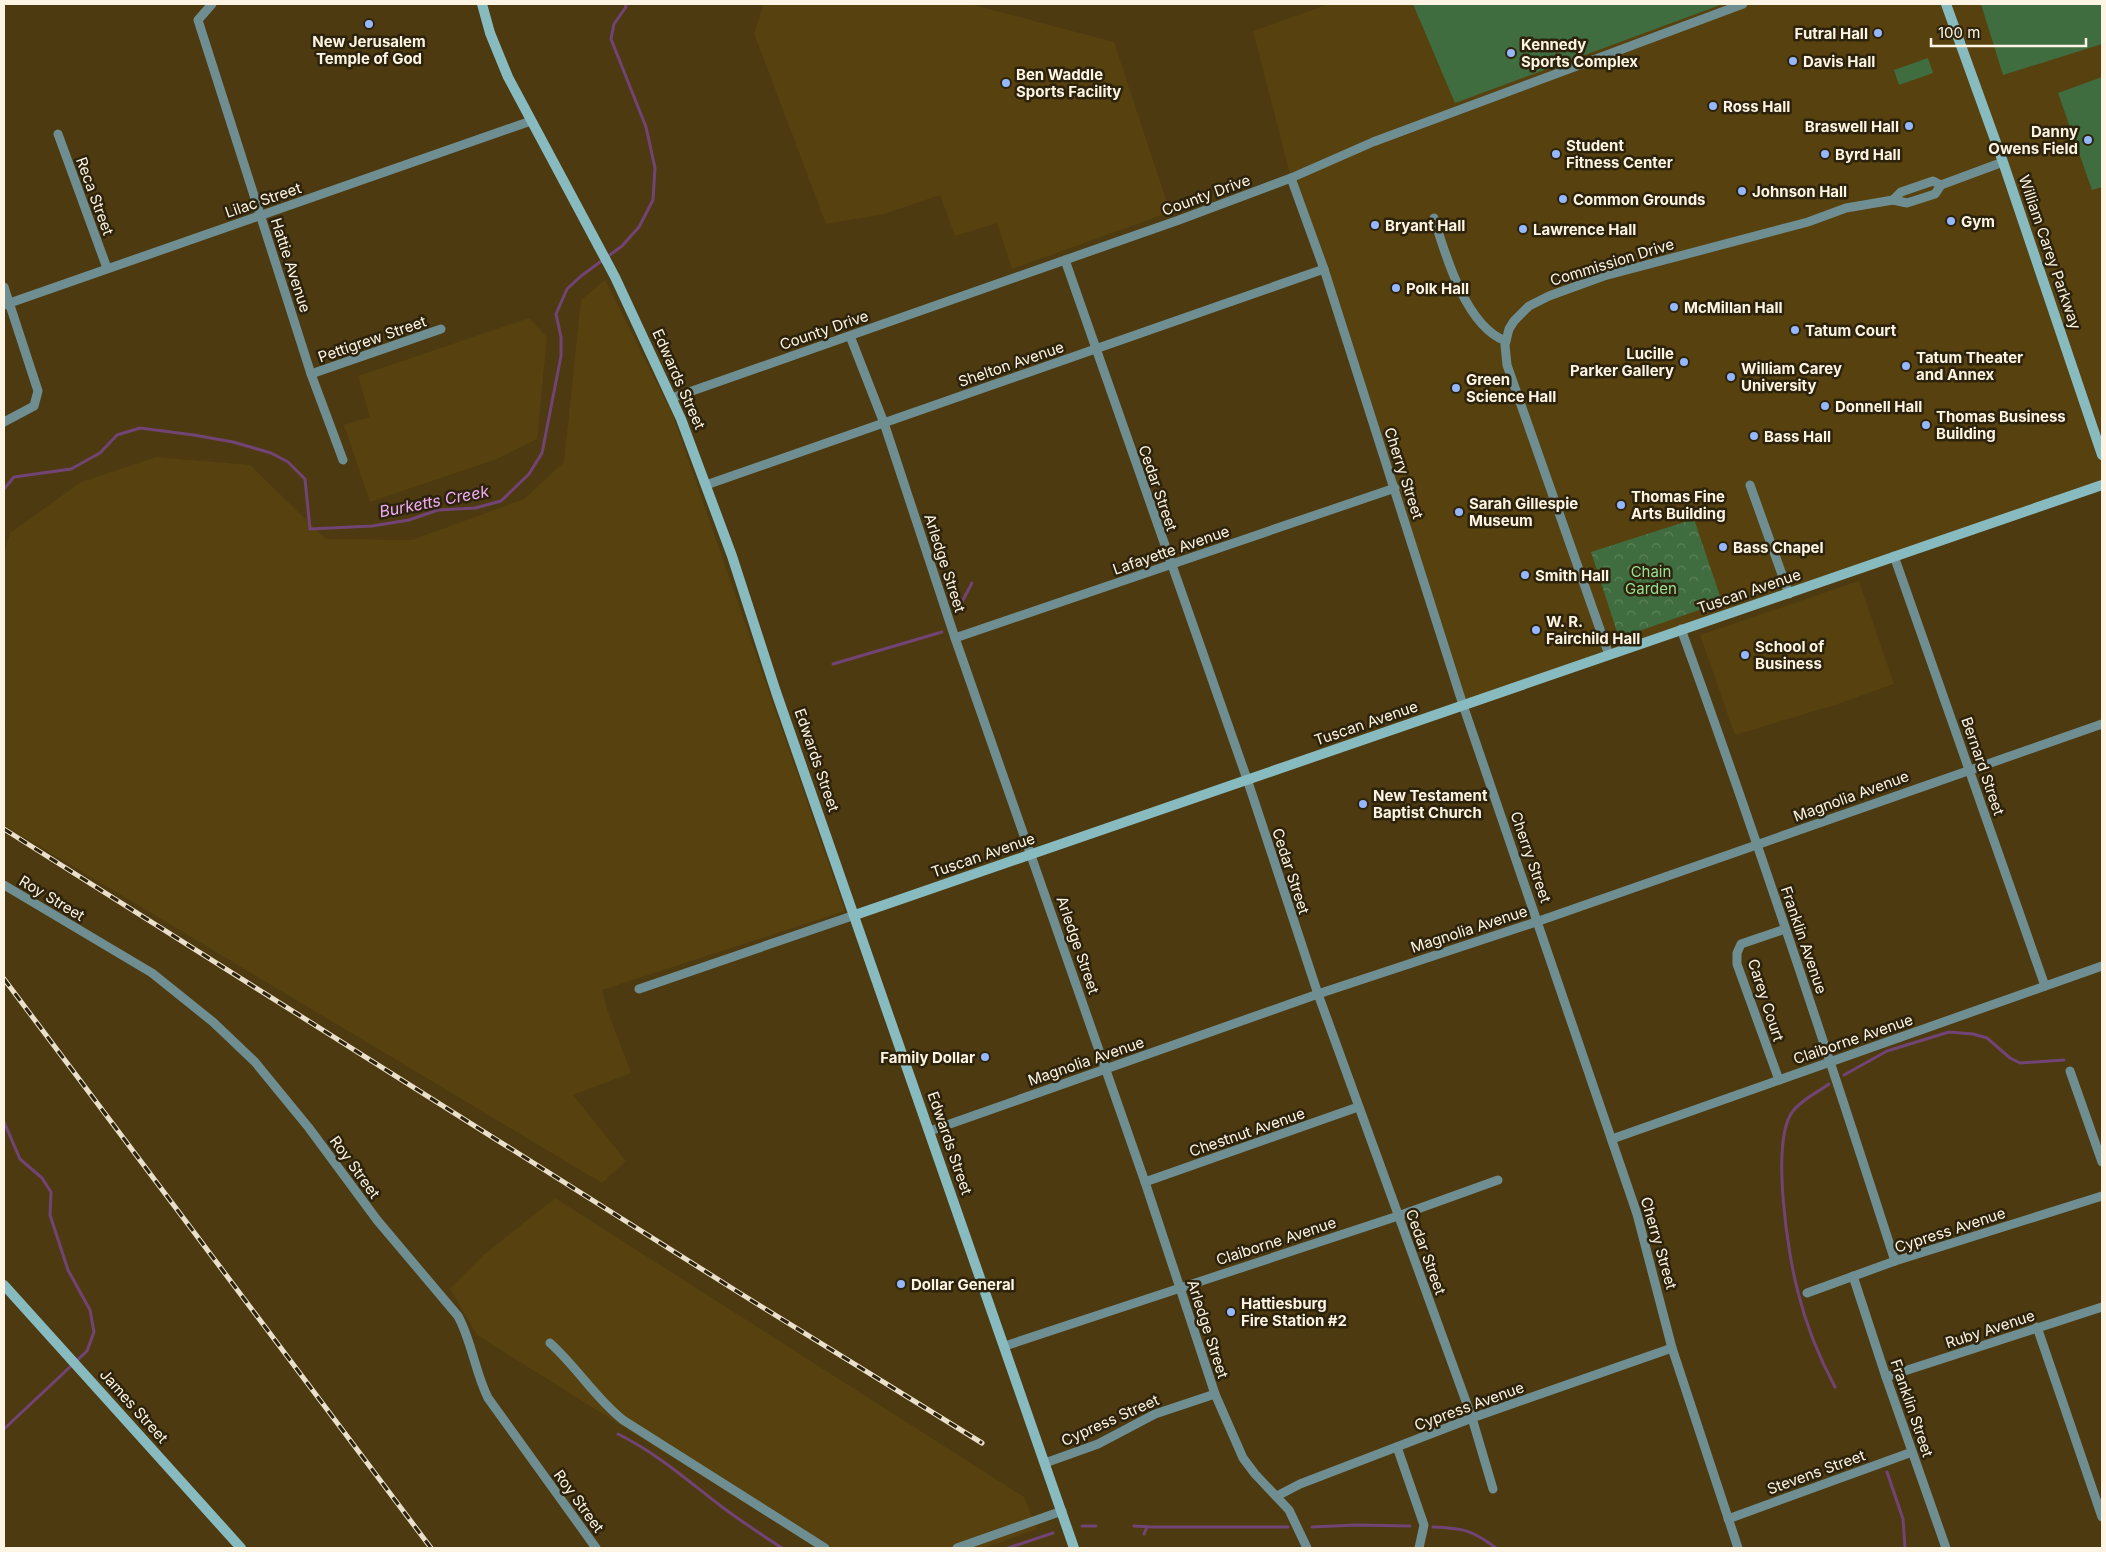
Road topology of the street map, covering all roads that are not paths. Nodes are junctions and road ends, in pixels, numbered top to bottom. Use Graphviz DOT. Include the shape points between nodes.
graph roads {
  1 [pos="212,4"];
  2 [pos="482,4"];
  3 [pos="1743,4"];
  4 [pos="1946,4"];
  5 [pos="531,121"];
  6 [pos="58,134"];
  7 [pos="2003,162"];
  8 [pos="1291,178"];
  9 [pos="1941,186"];
  10 [pos="1893,200"];
  11 [pos="261,216"];
  12 [pos="1434,218"];
  13 [pos="1065,260"];
  14 [pos="107,268"];
  15 [pos="1324,269"];
  16 [pos="4,287"];
  17 [pos="6,305"];
  18 [pos="441,329"];
  19 [pos="850,336"];
  20 [pos="1506,341"];
  21 [pos="1095,350"];
  22 [pos="312,374"];
  23 [pos="672,398"];
  24 [pos="4,422"];
  25 [pos="884,423"];
  26 [pos="2102,455"];
  27 [pos="343,460"];
  28 [pos="706,485"];
  29 [pos="1750,485"];
  30 [pos="2102,485"];
  31 [pos="1395,488"];
  32 [pos="1894,556"];
  33 [pos="1170,565"];
  34 [pos="1789,594"];
  35 [pos="1681,629"];
  36 [pos="955,638"];
  37 [pos="1609,655"];
  38 [pos="1464,705"];
  39 [pos="2102,724"];
  40 [pos="1969,769"];
  41 [pos="1247,779"];
  42 [pos="1758,844"];
  43 [pos="1032,854"];
  44 [pos="4,884"];
  45 [pos="855,915"];
  46 [pos="1538,921"];
  47 [pos="1785,929"];
  48 [pos="2102,966"];
  49 [pos="2044,986"];
  50 [pos="639,989"];
  51 [pos="1318,994"];
  52 [pos="1831,1062"];
  53 [pos="1106,1069"];
  54 [pos="2070,1071"];
  55 [pos="1779,1080"];
  56 [pos="1358,1107"];
  57 [pos="930,1131"];
  58 [pos="1612,1139"];
  59 [pos="2102,1162"];
  60 [pos="1498,1180"];
  61 [pos="1145,1182"];
  62 [pos="2102,1196"];
  63 [pos="1398,1216"];
  64 [pos="1895,1261"];
  65 [pos="1853,1276"];
  66 [pos="4,1285"];
  67 [pos="1180,1287"];
  68 [pos="1808,1293"];
  69 [pos="2102,1307"];
  70 [pos="2037,1328"];
  71 [pos="550,1344"];
  72 [pos="1005,1346"];
  73 [pos="1672,1348"];
  74 [pos="1886,1377"];
  75 [pos="1215,1394"];
  76 [pos="1472,1418"];
  77 [pos="1397,1447"];
  78 [pos="1912,1452"];
  79 [pos="1045,1463"];
  80 [pos="1493,1489"];
  81 [pos="1277,1496"];
  82 [pos="1062,1511"];
  83 [pos="2102,1518"];
  84 [pos="1728,1519"];
  85 [pos="241,1548"];
  86 [pos="596,1548"];
  87 [pos="825,1548"];
  88 [pos="957,1548"];
  89 [pos="1074,1548"];
  90 [pos="1307,1548"];
  91 [pos="1419,1548"];
  92 [pos="1738,1548"];
  93 [pos="1946,1548"];
  1 -- 11 [label="street, Hattie Avenue" via="198,20"];
  2 -- 5 [label="main road, Edwards Street" via="501,62"];
  3 -- 8 [label="street, County Drive" via="1373,142"];
  4 -- 7 [label="main road, William Carey Parkway"];
  5 -- 11 [label="street, Lilac Street"];
  5 -- 23 [label="main road, Edwards Street" via="595,239"];
  6 -- 14 [label="street, Reca Street"];
  7 -- 9 [label="street, Commission Drive"];
  7 -- 26 [label="main road, William Carey Parkway"];
  8 -- 13 [label="street, County Drive"];
  8 -- 15 [label="street, Cherry Street"];
  9 -- 10 [label="street, Commission Drive" via="1935,194 1907,203"];
  9 -- 10 [label="street, Commission Drive" via="1933,181 1901,192"];
  10 -- 20 [label="street, Commission Drive" via="1846,208 1808,222 1572,287 1530,306 1514,321"];
  11 -- 14 [label="street, Lilac Street"];
  11 -- 22 [label="street, Hattie Avenue"];
  12 -- 20 [label="street" via="1461,293 1496,338"];
  13 -- 19 [label="street, County Drive"];
  13 -- 21 [label="street, Cedar Street"];
  14 -- 17 [label="street, Lilac Street"];
  15 -- 21 [label="street, Shelton Avenue"];
  15 -- 31 [label="street, Cherry Street"];
  16 -- 17 [label="street"];
  17 -- 24 [label="street" via="38,391 34,406"];
  18 -- 22 [label="street, Pettigrew Street"];
  19 -- 23 [label="street, County Drive"];
  19 -- 25 [label="street, Arledge Street"];
  20 -- 37 [label="street, Commission Drive" via="1507,364"];
  21 -- 25 [label="street, Shelton Avenue"];
  21 -- 33 [label="street, Cedar Street"];
  22 -- 27 [label="street, Hattie Avenue"];
  23 -- 28 [label="main road, Edwards Street"];
  25 -- 28 [label="street, Shelton Avenue"];
  25 -- 36 [label="street, Arledge Street"];
  28 -- 45 [label="main road, Edwards Street"];
  29 -- 34 [label="street"];
  30 -- 32 [label="main road, Tuscan Avenue"];
  31 -- 33 [label="street, Lafayette Avenue"];
  31 -- 38 [label="street, Cherry Street"];
  32 -- 34 [label="main road, Tuscan Avenue"];
  32 -- 40 [label="street, Bernard Street"];
  33 -- 36 [label="street, Lafayette Avenue"];
  33 -- 41 [label="street, Cedar Street"];
  34 -- 35 [label="main road, Tuscan Avenue"];
  35 -- 37 [label="main road, Tuscan Avenue"];
  35 -- 42 [label="street, Franklin Avenue"];
  36 -- 43 [label="street, Arledge Street"];
  37 -- 38 [label="main road, Tuscan Avenue"];
  38 -- 41 [label="main road, Tuscan Avenue"];
  38 -- 46 [label="street, Cherry Street"];
  39 -- 40 [label="street, Magnolia Avenue"];
  40 -- 42 [label="street, Magnolia Avenue"];
  40 -- 49 [label="street, Bernard Street"];
  41 -- 43 [label="main road, Tuscan Avenue"];
  41 -- 51 [label="street, Cedar Street"];
  42 -- 46 [label="street, Magnolia Avenue"];
  42 -- 47 [label="street, Franklin Avenue"];
  43 -- 45 [label="main road, Tuscan Avenue"];
  43 -- 53 [label="street, Arledge Street"];
  44 -- 86 [label="street, Roy Street" via="152,973 213,1022 255,1062 309,1128 376,1220 458,1316 488,1398"];
  45 -- 50 [label="street, Tuscan Avenue"];
  45 -- 57 [label="main road, Edwards Street"];
  46 -- 51 [label="street, Magnolia Avenue"];
  46 -- 58 [label="street, Cherry Street"];
  47 -- 52 [label="street, Franklin Avenue"];
  47 -- 55 [label="street, Carey Court" via="1741,944 1737,953 1738,964"];
  48 -- 49 [label="street, Claiborne Avenue"];
  49 -- 52 [label="street, Claiborne Avenue"];
  51 -- 53 [label="street, Magnolia Avenue"];
  51 -- 56 [label="street, Cedar Street"];
  52 -- 55 [label="street, Claiborne Avenue"];
  52 -- 64 [label="street, Franklin Avenue"];
  53 -- 57 [label="street, Magnolia Avenue"];
  53 -- 61 [label="street, Arledge Street"];
  54 -- 59 [label="street"];
  55 -- 58 [label="street, Claiborne Avenue"];
  56 -- 61 [label="street, Chestnut Avenue"];
  56 -- 63 [label="street, Cedar Street"];
  57 -- 72 [label="main road, Edwards Street"];
  58 -- 73 [label="street, Cherry Street" via="1647,1247"];
  60 -- 63 [label="street, Claiborne Avenue"];
  61 -- 67 [label="street, Arledge Street"];
  62 -- 64 [label="street, Cypress Avenue"];
  63 -- 67 [label="street, Claiborne Avenue"];
  63 -- 76 [label="street, Cedar Street"];
  64 -- 65 [label="street, Cypress Avenue"];
  65 -- 68 [label="street, Cypress Avenue"];
  65 -- 74 [label="street, Franklin Street"];
  66 -- 85 [label="main road, James Street"];
  67 -- 72 [label="street, Claiborne Avenue"];
  67 -- 75 [label="street, Arledge Street"];
  69 -- 70 [label="street, Ruby Avenue"];
  70 -- 74 [label="street, Ruby Avenue"];
  70 -- 83 [label="street"];
  71 -- 87 [label="street" via="603,1403 623,1420"];
  72 -- 79 [label="main road, Edwards Street"];
  73 -- 76 [label="street, Cypress Avenue"];
  73 -- 84 [label="street, Cherry Street"];
  74 -- 78 [label="street, Franklin Street"];
  75 -- 79 [label="street, Cypress Street" via="1155,1414 1091,1448"];
  75 -- 81 [label="street, Arledge Street" via="1243,1458"];
  76 -- 77 [label="street, Cypress Avenue"];
  76 -- 80 [label="street, Cedar Street"];
  77 -- 81 [label="street, Cypress Avenue"];
  77 -- 91 [label="street" via="1424,1525"];
  78 -- 84 [label="street, Stevens Street"];
  78 -- 93 [label="street, Franklin Street"];
  79 -- 82 [label="main road, Edwards Street"];
  81 -- 90 [label="street, Arledge Street" via="1294,1517"];
  82 -- 88 [label="street"];
  82 -- 89 [label="main road, Edwards Street"];
  84 -- 92 [label="street, Cherry Street"];
}
